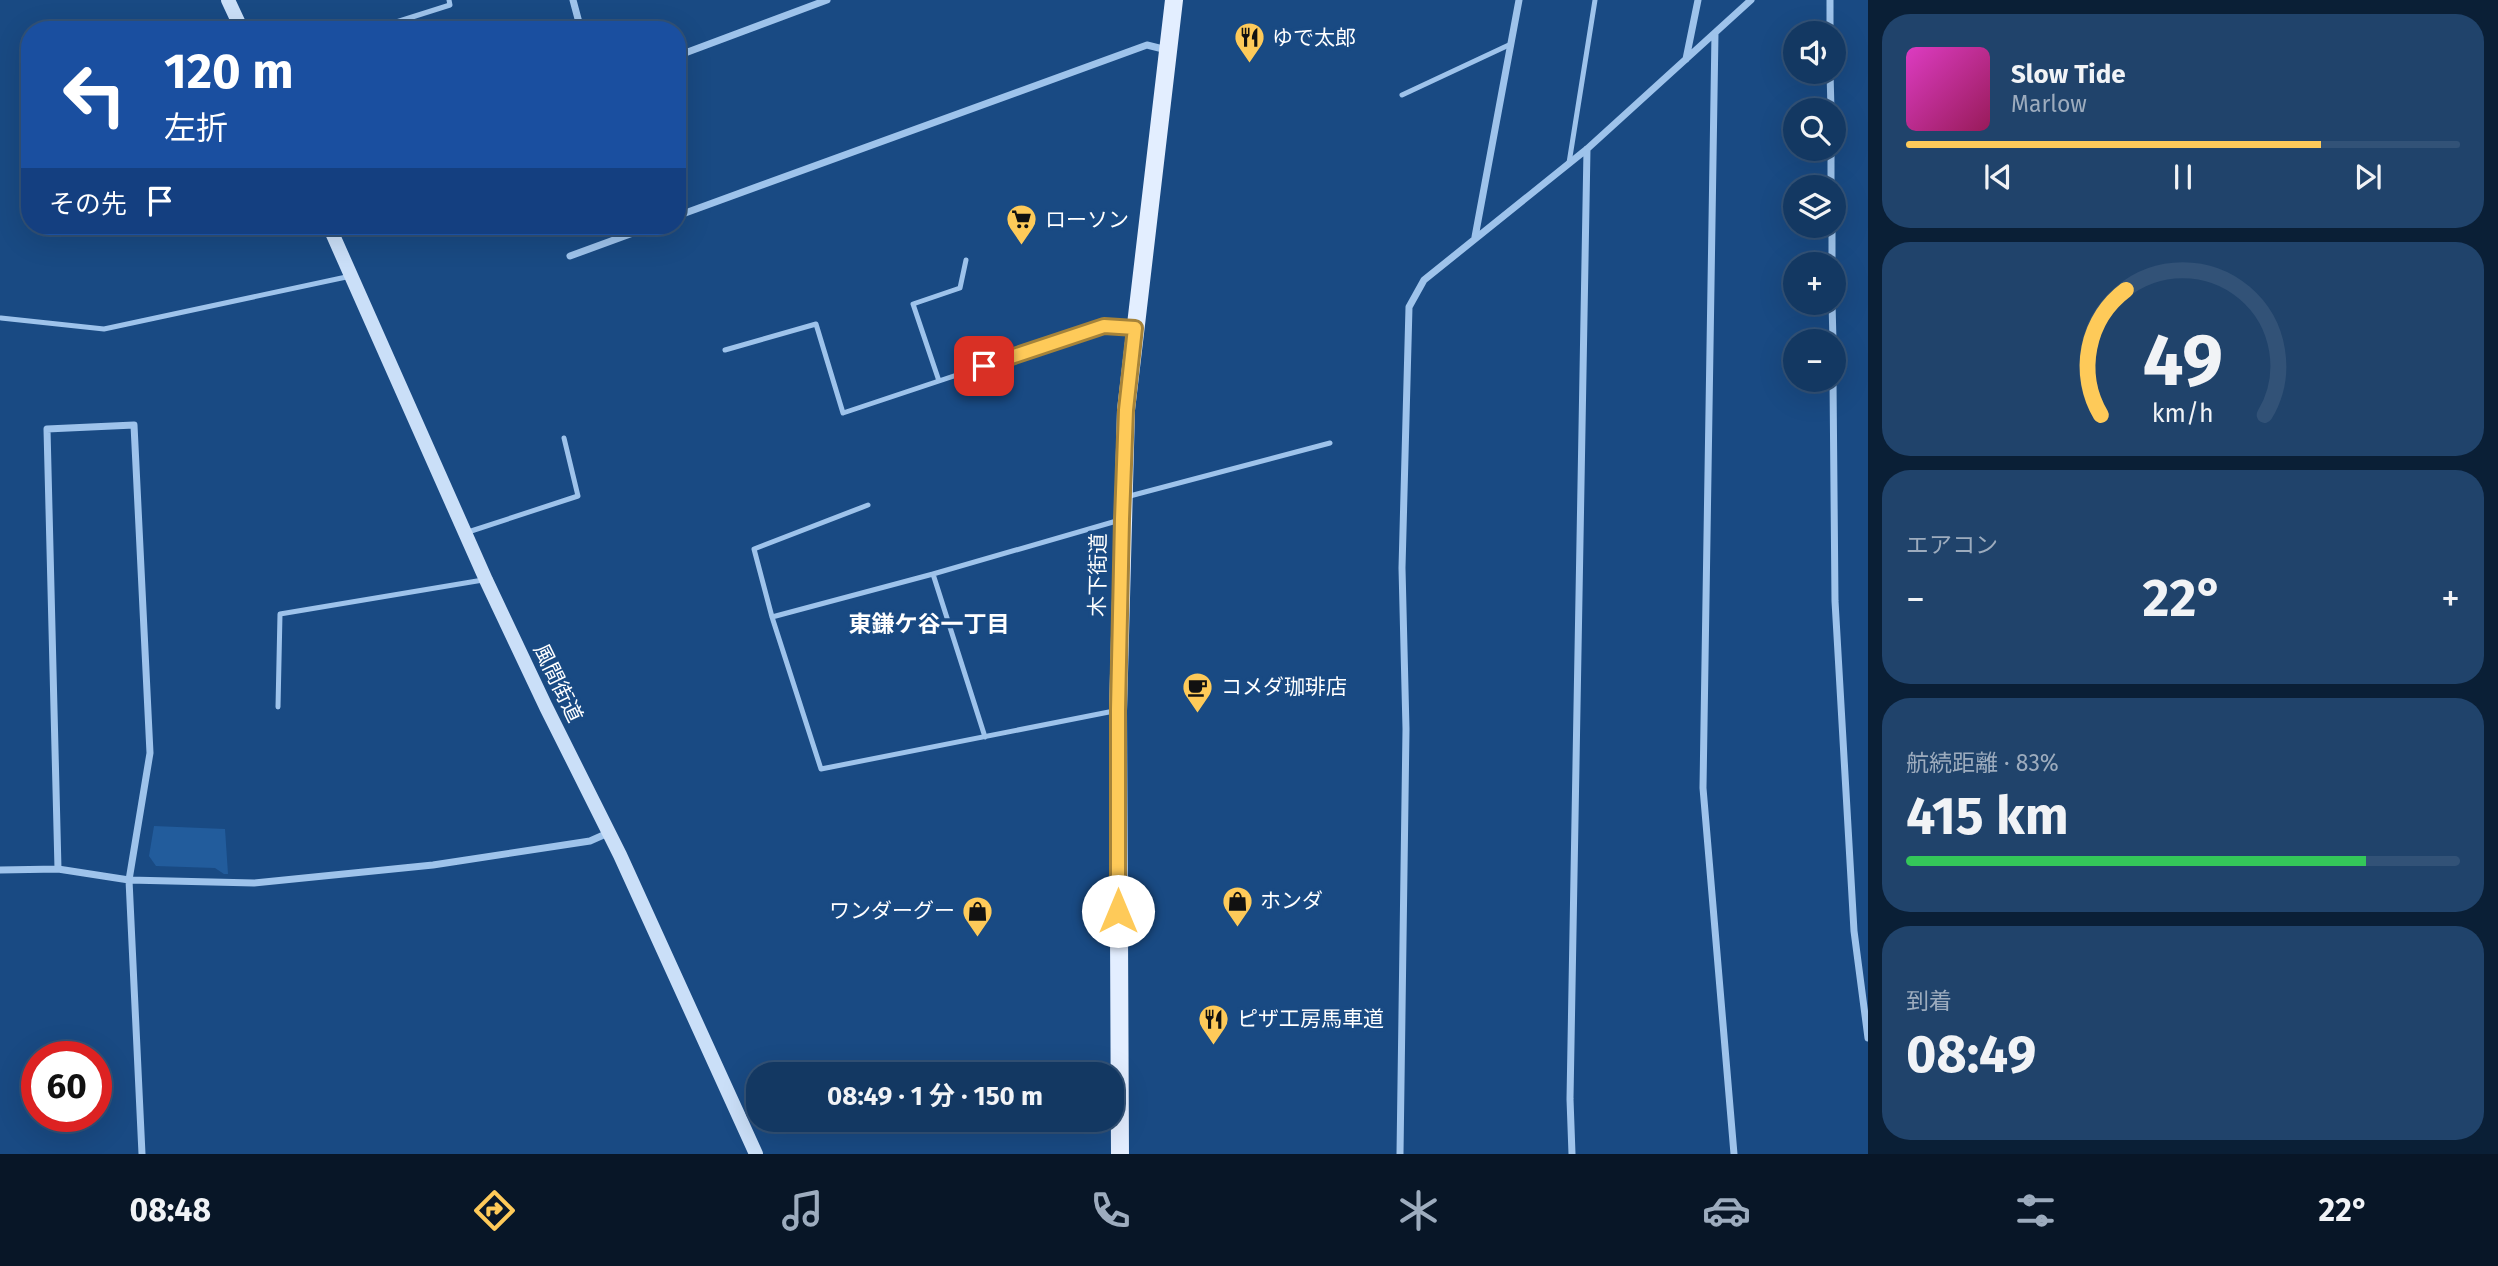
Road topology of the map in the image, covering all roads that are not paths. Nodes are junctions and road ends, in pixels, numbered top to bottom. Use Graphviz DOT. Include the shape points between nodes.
graph roads {
  1 [pos="228,0"];
  2 [pos="449,0"];
  3 [pos="573,0"];
  4 [pos="827,0"];
  5 [pos="1174,0"];
  6 [pos="1519,0"];
  7 [pos="1595,0"];
  8 [pos="1698,0"];
  9 [pos="1751,0"];
  10 [pos="1830,0"];
  11 [pos="238,21"];
  12 [pos="399,21"];
  13 [pos="579,21"];
  14 [pos="1830,21"];
  15 [pos="1715,33"];
  16 [pos="1511,44"];
  17 [pos="1170,51"];
  18 [pos="686,52"];
  19 [pos="1686,60"];
  20 [pos="1402,95"];
  21 [pos="1587,149"];
  22 [pos="1569,163"];
  23 [pos="686,213"];
  24 [pos="333,235"];
  25 [pos="627,235"];
  26 [pos="1475,237"];
  27 [pos="570,256"];
  28 [pos="966,260"];
  29 [pos="351,276"];
  30 [pos="1,318"];
  31 [pos="1135,328"];
  32 [pos="725,350"];
  33 [pos="939,381"];
  34 [pos="1833,392"];
  35 [pos="564,438"];
  36 [pos="1329,443"];
  37 [pos="1123,497"];
  38 [pos="868,505"];
  39 [pos="1122,519"];
  40 [pos="465,533"];
  41 [pos="933,574"];
  42 [pos="486,580"];
  43 [pos="772,617"];
  44 [pos="278,708"];
  45 [pos="1118,710"];
  46 [pos="985,737"];
  47 [pos="608,833"];
  48 [pos="58,869"];
  49 [pos="0,870"];
  50 [pos="129,880"];
  51 [pos="1868,1038"];
  52 [pos="142,1154"];
  53 [pos="756,1154"];
  54 [pos="1120,1154"];
  55 [pos="1400,1154"];
  56 [pos="1572,1154"];
  57 [pos="1734,1154"];
  1 -- 11 [label="street"];
  2 -- 12 [label="lane" via="450,5"];
  3 -- 13 [label="street"];
  4 -- 18 [label="street"];
  5 -- 17 [label="main road, 木下街道"];
  6 -- 16 [label="street"];
  7 -- 22 [label="lane"];
  8 -- 19 [label="street"];
  9 -- 15 [label="street"];
  10 -- 14 [label="street"];
  15 -- 19 [label="street"];
  15 -- 57 [label="street" via="1703,788"];
  16 -- 20 [label="lane"];
  16 -- 26 [label="street"];
  17 -- 23 [label="street" via="1147,45"];
  17 -- 31 [label="main road, 木下街道"];
  19 -- 21 [label="street"];
  21 -- 22 [label="street"];
  21 -- 56 [label="street"];
  22 -- 26 [label="street"];
  24 -- 29 [label="street, 風間街道"];
  25 -- 27 [label="street"];
  26 -- 55 [label="street" via="1424,280 1409,307 1402,568 1406,729"];
  28 -- 33 [label="lane" via="960,288 912,304"];
  29 -- 30 [label="lane" via="104,329"];
  29 -- 40 [label="street, 風間街道"];
  31 -- 33 [label="lane" via="1104,326"];
  31 -- 37 [label="main road, 木下街道"];
  32 -- 33 [label="lane" via="816,324 843,413"];
  34 -- 51 [label="street" via="1835,601 1854,931"];
  35 -- 40 [label="lane" via="578,496"];
  36 -- 37 [label="lane"];
  37 -- 39 [label="main road, 木下街道"];
  38 -- 43 [label="lane" via="754,549"];
  39 -- 41 [label="lane"];
  39 -- 45 [label="main road, 木下街道"];
  40 -- 42 [label="street, 風間街道"];
  41 -- 43 [label="lane"];
  41 -- 46 [label="lane"];
  42 -- 44 [label="lane" via="281,614"];
  42 -- 47 [label="street, 風間街道"];
  43 -- 46 [label="lane" via="821,769"];
  45 -- 46 [label="lane"];
  45 -- 54 [label="main road, 木下街道"];
  47 -- 50 [label="street" via="590,841 433,865 268,882"];
  47 -- 53 [label="street, 風間街道"];
  48 -- 49 [label="street"];
  48 -- 50 [label="street"];
  48 -- 50 [label="street" via="47,429 134,425 150,753"];
  50 -- 52 [label="street"];
}
